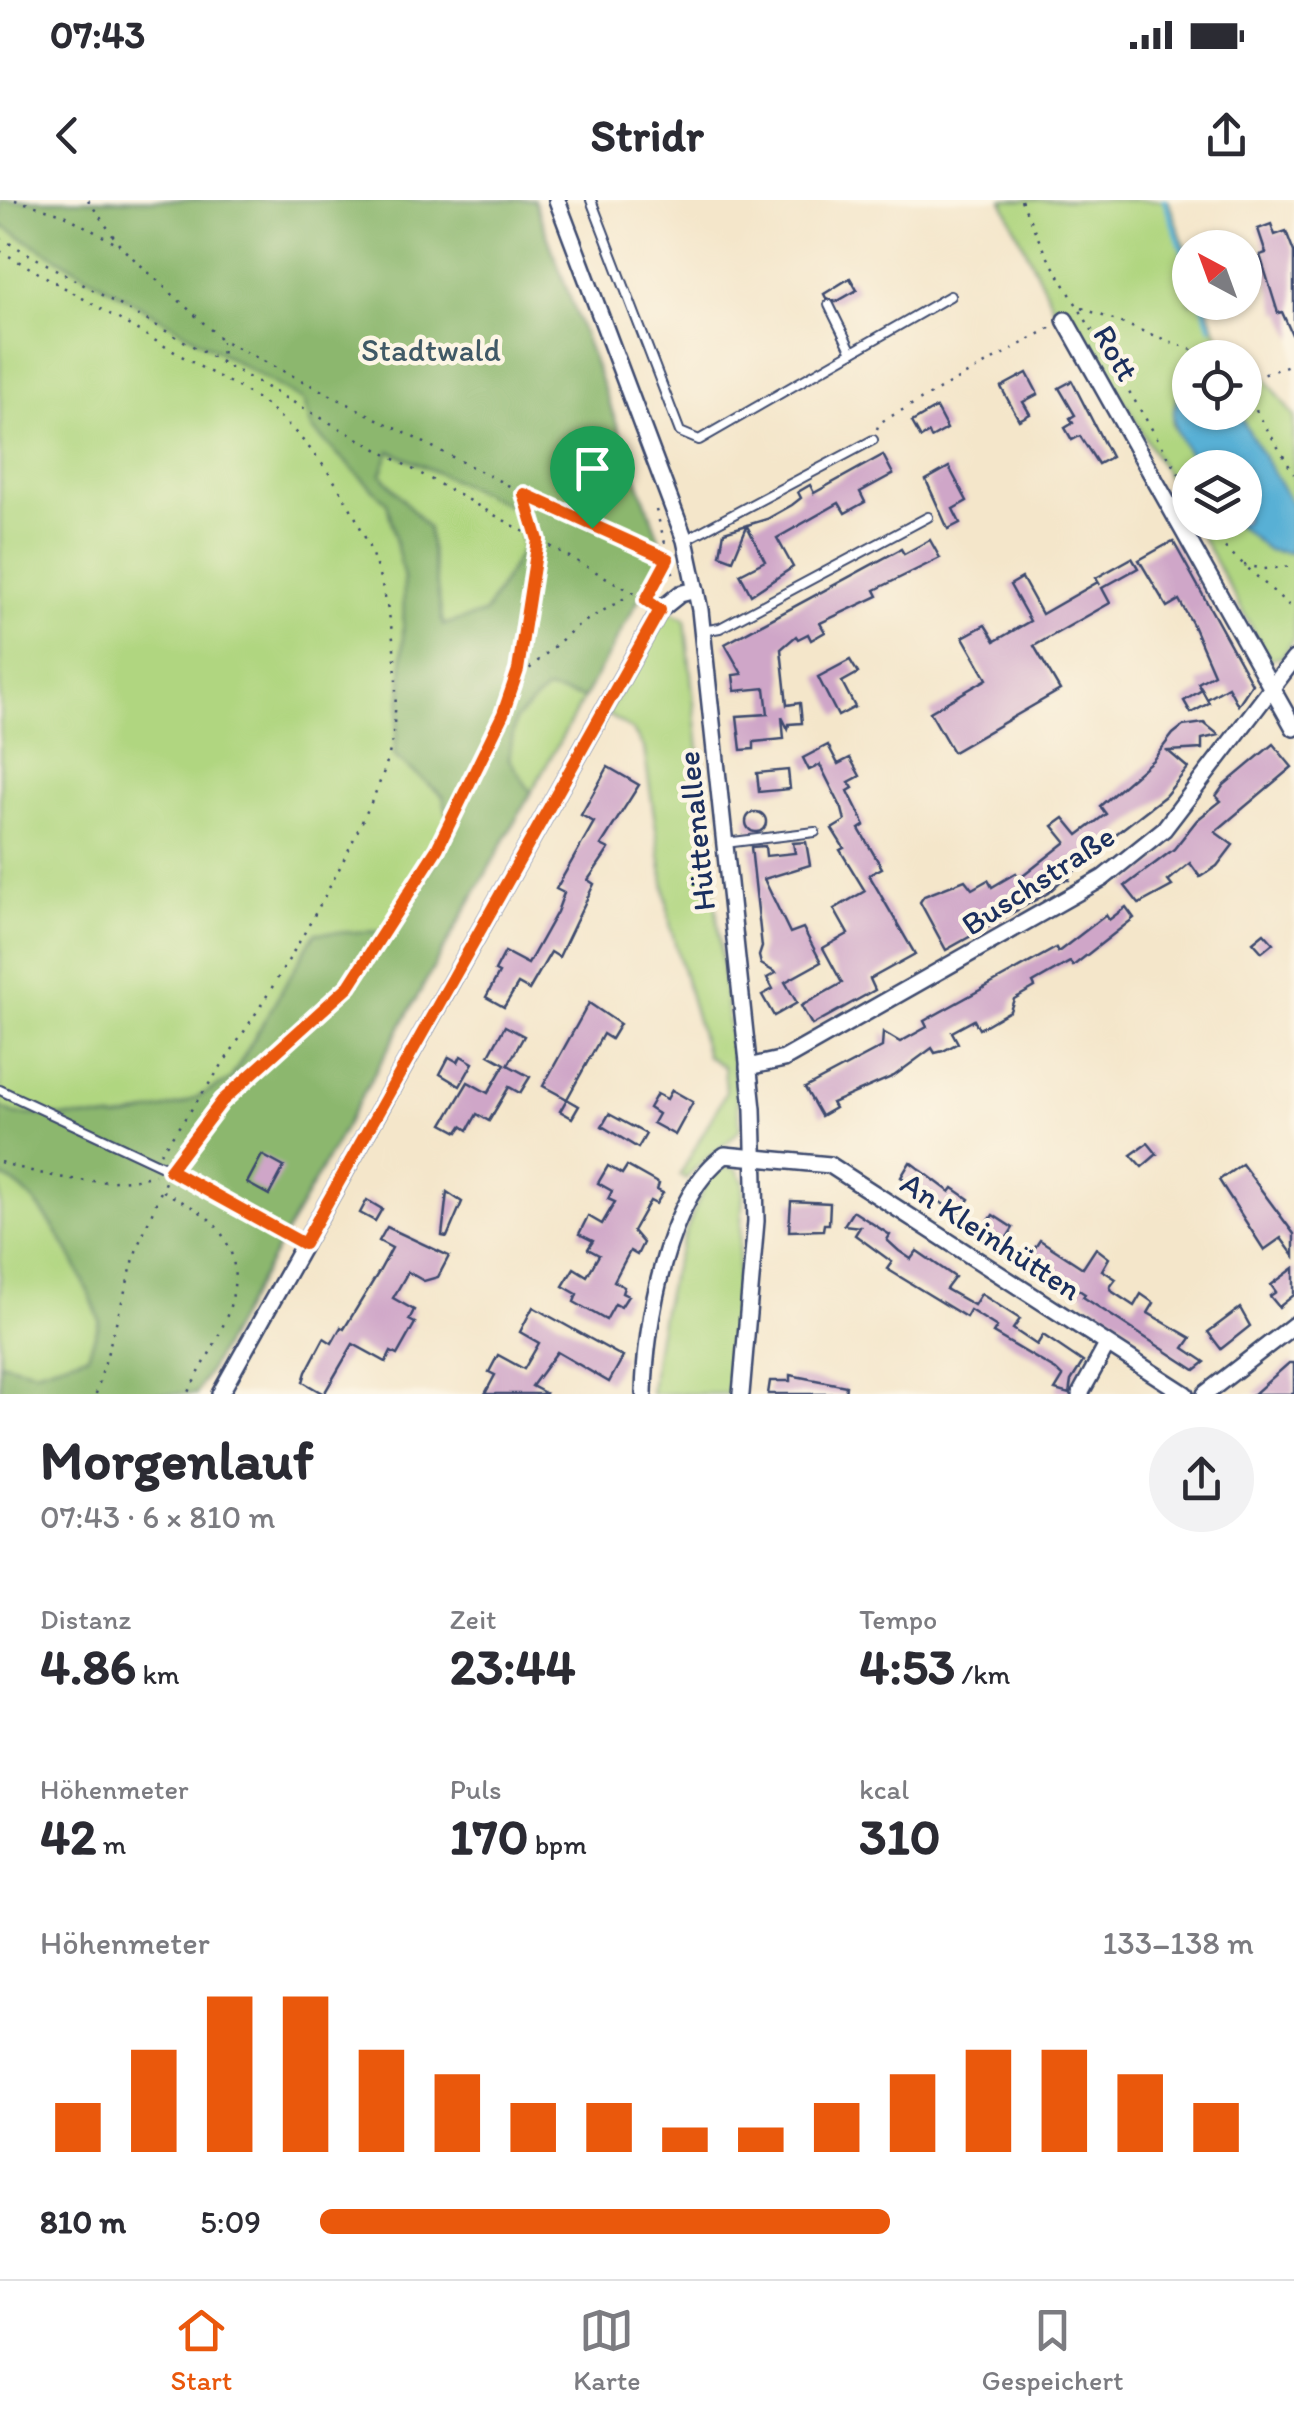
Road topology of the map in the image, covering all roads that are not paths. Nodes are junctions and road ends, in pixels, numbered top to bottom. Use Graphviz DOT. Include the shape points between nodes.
graph roads {
  1 [pos="557,200"];
  2 [pos="591,200"];
  3 [pos="950,296"];
  4 [pos="829,305"];
  5 [pos="1065,320"];
  6 [pos="852,352"];
  7 [pos="872,440"];
  8 [pos="928,517"];
  9 [pos="685,540"];
  10 [pos="696,590"];
  11 [pos="702,631"];
  12 [pos="1294,659"];
  13 [pos="1273,688"];
  14 [pos="1294,728"];
  15 [pos="815,832"];
  16 [pos="725,844"];
  17 [pos="748,1067"];
  18 [pos="0,1090"];
  19 [pos="755,1156"];
  20 [pos="304,1244"];
  21 [pos="1294,1325"];
  22 [pos="1107,1345"];
  23 [pos="220,1394"];
  24 [pos="644,1394"];
  25 [pos="741,1394"];
  26 [pos="1080,1394"];
  27 [pos="1185,1394"];
  28 [pos="1205,1394"];
  1 -- 9 [label="street, Hüttenallee"];
  2 -- 6 [label="lane" via="680,432 699,440"];
  3 -- 6 [label="lane"];
  4 -- 6 [label="lane"];
  5 -- 13 [label="street, Rott"];
  7 -- 9 [label="lane"];
  8 -- 11 [label="lane" via="720,628"];
  9 -- 10 [label="street, Hüttenallee"];
  10 -- 11 [label="street, Hüttenallee"];
  10 -- 20 [label="street" via="653,605"];
  11 -- 16 [label="street, Hüttenallee"];
  12 -- 13 [label="street, Buschstraße"];
  13 -- 14 [label="street, Rott"];
  13 -- 17 [label="street, Buschstraße" via="1164,829 1103,878 784,1059"];
  15 -- 16 [label="lane"];
  16 -- 17 [label="street, Hüttenallee"];
  17 -- 19 [label="street, Hüttenallee"];
  18 -- 20 [label="lane" via="170,1170"];
  19 -- 22 [label="street, An Kleinhütten" via="830,1165"];
  19 -- 24 [label="street, An Kleinhütten" via="725,1155 704,1169 694,1188 654,1302"];
  19 -- 25 [label="street, Hüttenallee"];
  20 -- 23 [label="street"];
  21 -- 28 [label="street"];
  22 -- 26 [label="street"];
  22 -- 27 [label="street, An Kleinhütten"];
}
